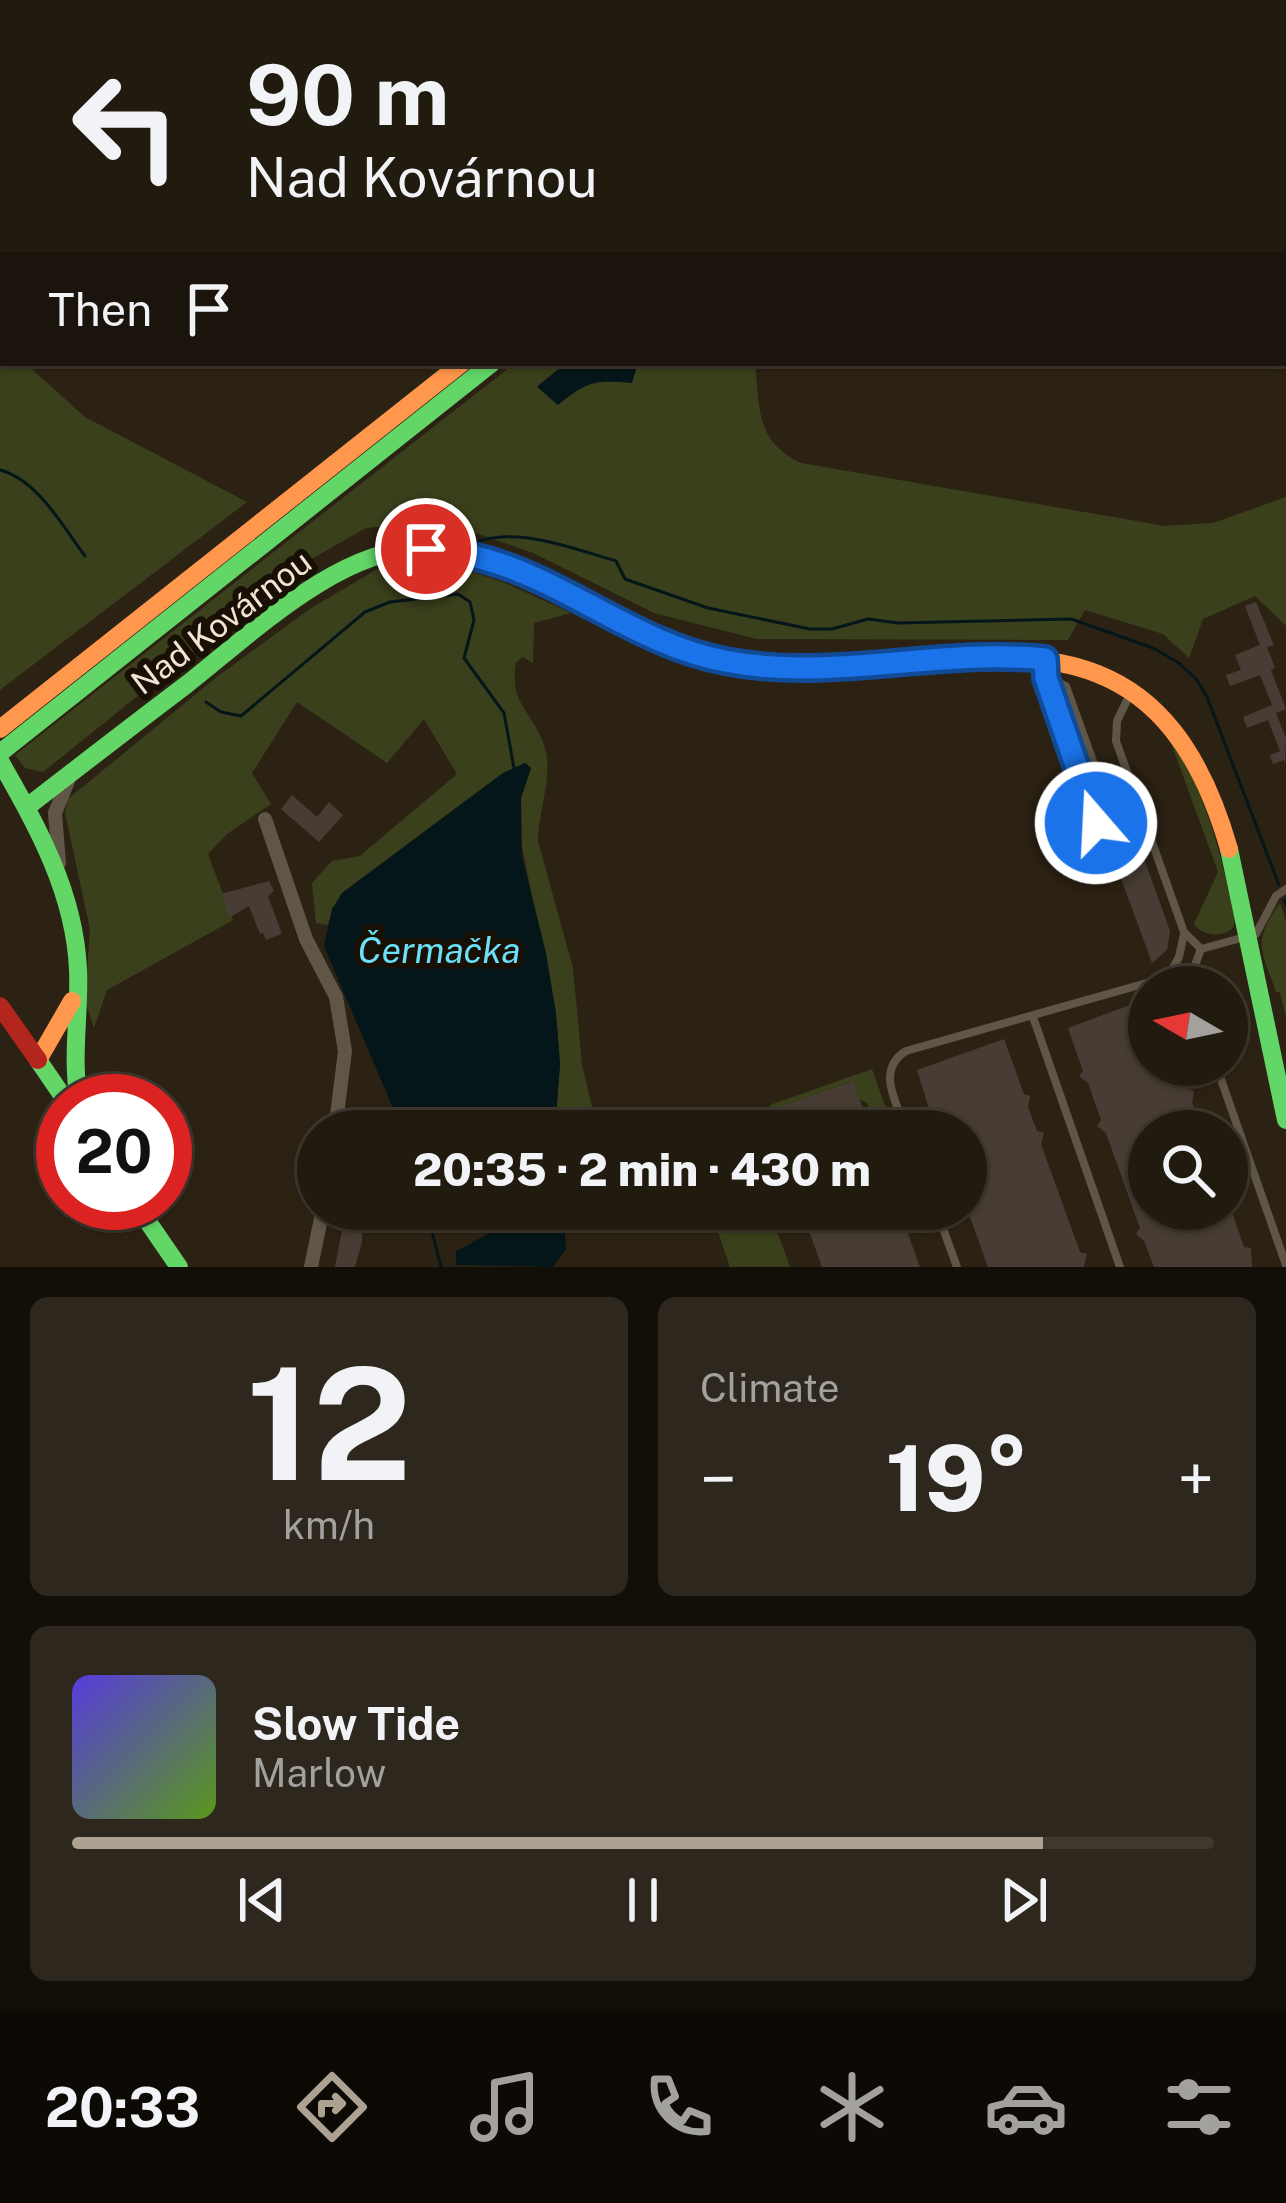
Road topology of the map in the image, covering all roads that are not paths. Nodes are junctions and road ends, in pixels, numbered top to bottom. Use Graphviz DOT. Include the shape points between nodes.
graph roads {
  1 [pos="458,366"];
  2 [pos="488,366"];
  3 [pos="1046,669"];
  4 [pos="1131,691"];
  5 [pos="22,724"];
  6 [pos="0,729"];
  7 [pos="0,757"];
  8 [pos="80,766"];
  9 [pos="27,807"];
  10 [pos="265,819"];
  11 [pos="62,880"];
  12 [pos="1286,890"];
  13 [pos="1184,932"];
  14 [pos="1248,937"];
  15 [pos="1201,949"];
  16 [pos="1174,966"];
  17 [pos="1195,966"];
  18 [pos="1128,989"];
  19 [pos="4,1011"];
  20 [pos="1033,1017"];
  21 [pos="69,1025"];
  22 [pos="38,1060"];
  23 [pos="48,1074"];
  24 [pos="74,1074"];
  25 [pos="1282,1084"];
  26 [pos="1223,1086"];
  27 [pos="338,1110"];
  28 [pos="900,1110"];
  29 [pos="1286,1120"];
  30 [pos="154,1230"];
  31 [pos="318,1230"];
  32 [pos="944,1230"];
  33 [pos="1286,1265"];
  34 [pos="179,1267"];
  35 [pos="311,1267"];
  36 [pos="957,1267"];
  37 [pos="1120,1267"];
  1 -- 5 [label="main road"];
  2 -- 5 [label="main road"];
  3 -- 3 [label="lane" via="1096,823 1113,817 1066,686"];
  3 -- 4 [label="main road, Nad Kovárnou" via="1096,672"];
  3 -- 8 [label="main road, Nad Kovárnou" via="997,657 757,667 665,644 474,556 399,550 304,594"];
  4 -- 13 [label="lane" via="1116,741"];
  4 -- 14 [label="main road, Nad Kovárnou" via="1181,738 1206,781"];
  5 -- 6 [label="main road"];
  5 -- 7 [label="main road"];
  7 -- 9 [label="main road"];
  8 -- 9 [label="main road, Nad Kovárnou"];
  8 -- 11 [label="street" via="55,813"];
  9 -- 11 [label="main road"];
  10 -- 27 [label="street" via="305,938 336,997 345,1051"];
  11 -- 21 [label="main road" via="78,973"];
  12 -- 14 [label="lane"];
  13 -- 15 [label="lane"];
  13 -- 16 [label="lane"];
  14 -- 15 [label="lane"];
  14 -- 25 [label="main road, Nad Kovárnou"];
  15 -- 17 [label="lane"];
  18 -- 20 [label="lane"];
  19 -- 21 [label="main road" via="22,1026"];
  19 -- 22 [label="main road"];
  20 -- 28 [label="lane" via="896,1057 888,1077"];
  20 -- 37 [label="lane"];
  21 -- 22 [label="main road"];
  21 -- 24 [label="main road"];
  22 -- 23 [label="main road"];
  25 -- 29 [label="main road, Nad Kovárnou"];
  26 -- 33 [label="lane"];
  30 -- 34 [label="main road"];
  31 -- 35 [label="street"];
  32 -- 36 [label="lane"];
}
